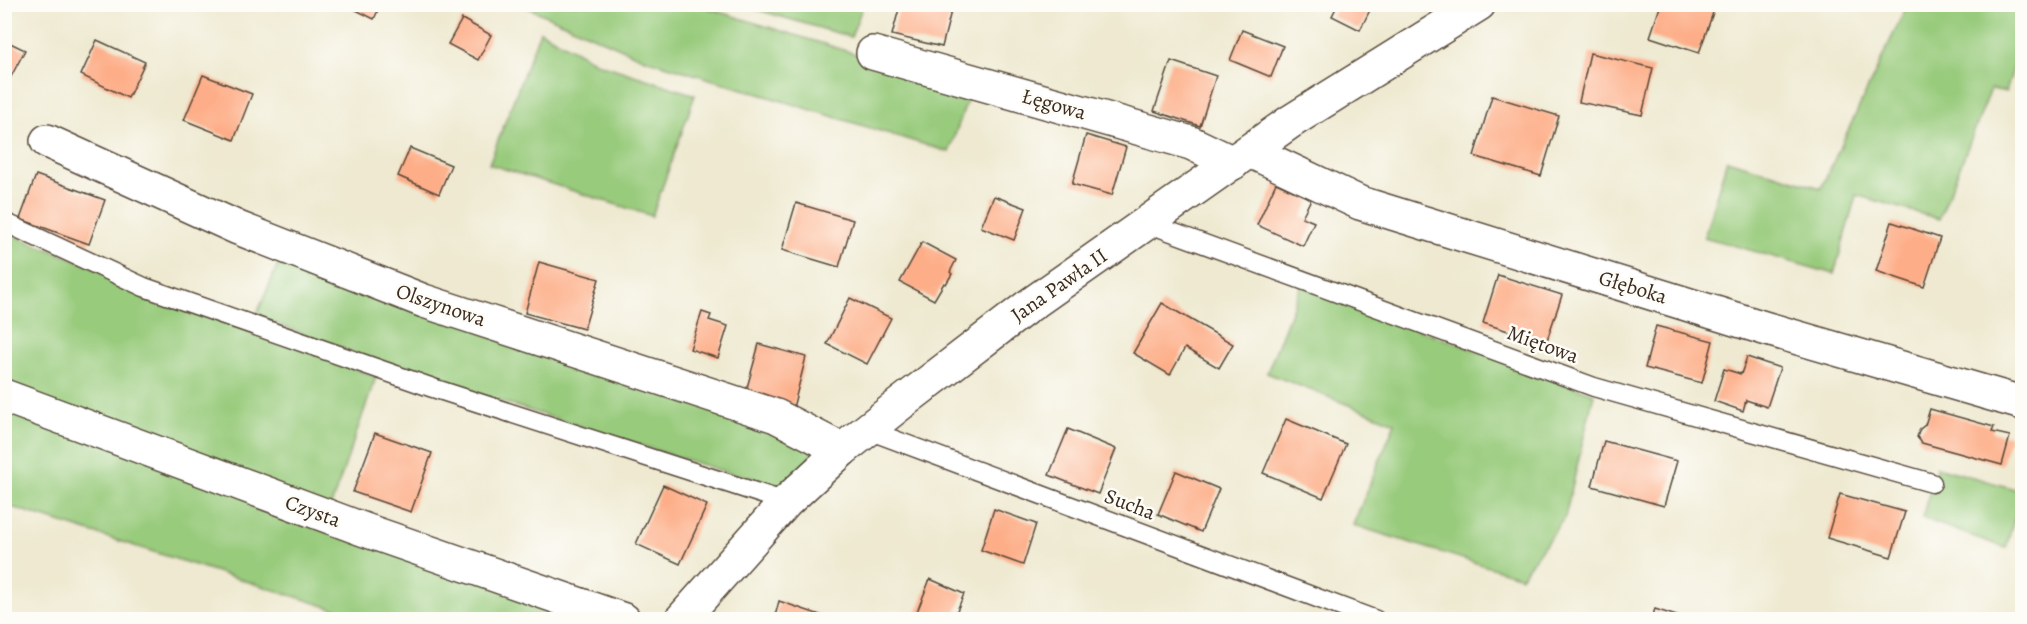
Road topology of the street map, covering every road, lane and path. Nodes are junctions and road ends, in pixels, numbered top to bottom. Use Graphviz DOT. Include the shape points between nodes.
graph roads {
  1 [pos="1479,4"];
  2 [pos="873,52"];
  3 [pos="47,141"];
  4 [pos="1241,157"];
  5 [pos="4,222"];
  6 [pos="1147,223"];
  7 [pos="4,396"];
  8 [pos="2022,403"];
  9 [pos="868,430"];
  10 [pos="842,450"];
  11 [pos="1932,483"];
  12 [pos="786,502"];
  13 [pos="624,620"];
  14 [pos="681,620"];
  15 [pos="1376,620"];
  1 -- 4 [label="street, Jana Pawła II"];
  2 -- 4 [label="street, Łęgowa"];
  3 -- 10 [label="street, Olszynowa" via="238,228 424,301 776,416"];
  4 -- 6 [label="street, Jana Pawła II"];
  4 -- 8 [label="street, Głęboka" via="1360,203"];
  5 -- 12 [label="lane" via="144,287 433,388"];
  6 -- 9 [label="street, Jana Pawła II" via="1027,307"];
  6 -- 11 [label="lane, Miętowa" via="1594,387"];
  7 -- 13 [label="street, Czysta" via="365,530"];
  9 -- 10 [label="street, Jana Pawła II"];
  9 -- 15 [label="lane, Sucha"];
  10 -- 12 [label="street, Jana Pawła II"];
  12 -- 14 [label="street, Jana Pawła II"];
}
